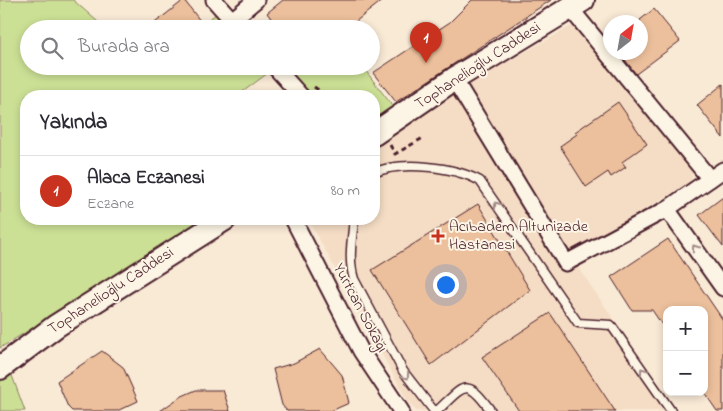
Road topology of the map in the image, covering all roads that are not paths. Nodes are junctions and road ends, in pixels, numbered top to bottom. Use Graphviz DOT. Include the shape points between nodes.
graph roads {
  1 [pos="214,0"];
  2 [pos="256,0"];
  3 [pos="576,4"];
  4 [pos="232,20"];
  5 [pos="239,20"];
  6 [pos="285,75"];
  7 [pos="454,79"];
  8 [pos="304,90"];
  9 [pos="380,129"];
  10 [pos="723,170"];
  11 [pos="380,171"];
  12 [pos="710,180"];
  13 [pos="667,209"];
  14 [pos="216,225"];
  15 [pos="296,225"];
  16 [pos="353,225"];
  17 [pos="723,288"];
  18 [pos="0,368"];
  19 [pos="401,411"];
  20 [pos="435,411"];
  21 [pos="491,411"];
  22 [pos="671,411"];
  1 -- 4 [label="street"];
  2 -- 5 [label="street"];
  3 -- 7 [label="main road, Tophanelioğlu Caddesi"];
  3 -- 12 [label="street"];
  6 -- 8 [label="street"];
  7 -- 9 [label="main road, Tophanelioğlu Caddesi"];
  7 -- 13 [label="street" via="566,263"];
  10 -- 12 [label="street"];
  22 -- 11 [label="lane, one-way" via="611,325 578,323 480,182 466,173 403,165"];
  12 -- 13 [label="street"];
  17 -- 13 [label="street, one-way"];
  14 -- 18 [label="main road, Tophanelioğlu Caddesi" via="56,326"];
  15 -- 19 [label="street, Yurtcan Sokağı" via="361,351"];
  16 -- 20 [label="lane, one-way" via="350,254 354,280 403,371"];
  20 -- 21 [label="lane" via="461,389 468,388 478,393"];
}
